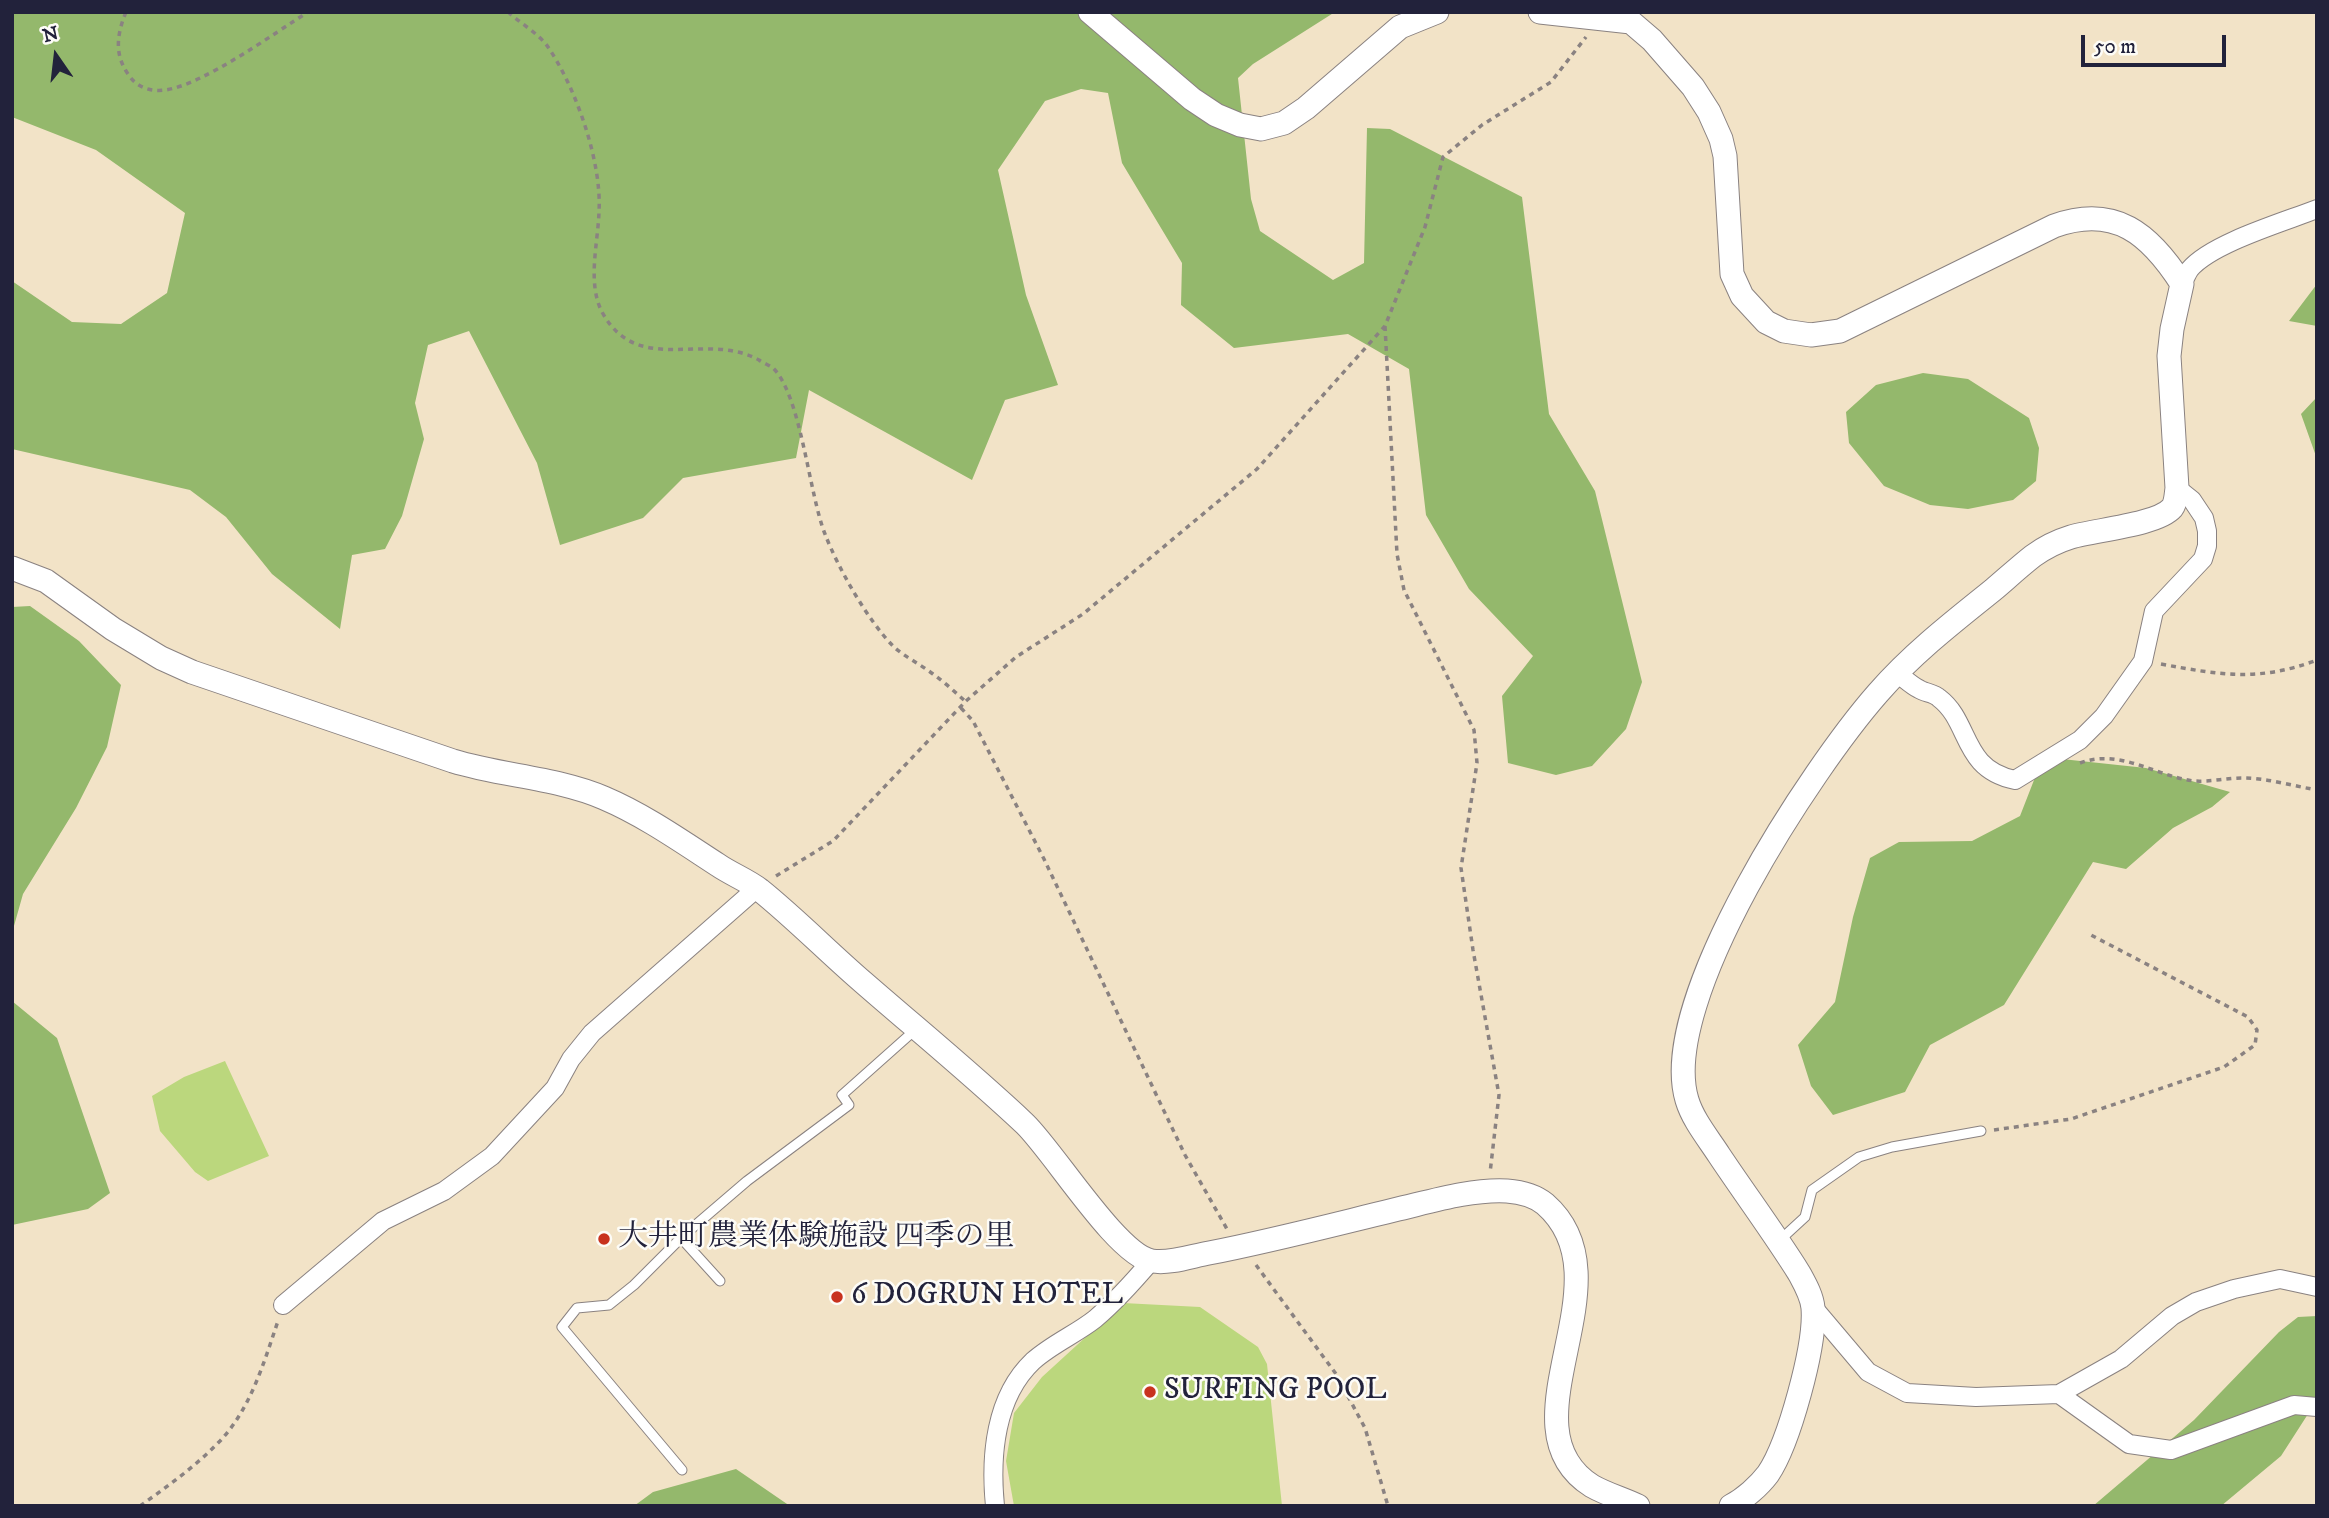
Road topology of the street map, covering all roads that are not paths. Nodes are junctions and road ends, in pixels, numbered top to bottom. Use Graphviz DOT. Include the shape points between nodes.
graph roads {
  1 [pos="1090,12"];
  2 [pos="1437,12"];
  3 [pos="1540,12"];
  4 [pos="2317,209"];
  5 [pos="2182,284"];
  6 [pos="2177,488"];
  7 [pos="12,568"];
  8 [pos="1897,673"];
  9 [pos="757,888"];
  10 [pos="916,1028"];
  11 [pos="1981,1131"];
  12 [pos="681,1238"];
  13 [pos="1779,1241"];
  14 [pos="1151,1261"];
  15 [pos="720,1281"];
  16 [pos="2317,1287"];
  17 [pos="283,1305"];
  18 [pos="1813,1307"];
  19 [pos="2059,1394"];
  20 [pos="2317,1407"];
  21 [pos="682,1470"];
  22 [pos="995,1506"];
  23 [pos="1638,1506"];
  24 [pos="1731,1506"];
  1 -- 2 [label="street" via="1192,99 1216,115 1261,129 1283,123 1306,108 1400,27"];
  3 -- 5 [label="street" via="1631,22 1693,87 1709,112 1725,156 1735,285 1766,321 1784,331 1811,335 1840,331 2054,226 2082,219 2109,219 2138,232 2171,265"];
  4 -- 5 [label="street" via="2220,248 2190,270"];
  5 -- 6 [label="street" via="2169,356"];
  6 -- 8 [label="street" via="2174,506 2164,515 2071,537 2034,556"];
  6 -- 8 [label="street" via="2204,518 2207,546 2203,559 2154,611 2143,661 2104,716 2080,740 2015,780 2006,778 1978,761 1938,696 1920,690"];
  7 -- 9 [label="street" via="46,581 136,644 181,667 484,771 609,800"];
  8 -- 13 [label="street" via="1854,722 1754,872 1700,990 1686,1040 1682,1077 1687,1101"];
  9 -- 10 [label="street"];
  9 -- 17 [label="street" via="592,1033 555,1088 492,1156 444,1191 383,1221"];
  10 -- 12 [label="lane" via="842,1096 849,1105 747,1181"];
  10 -- 14 [label="street" via="1029,1128 1100,1217 1138,1255"];
  11 -- 13 [label="lane" via="1859,1157 1812,1190 1805,1217"];
  12 -- 15 [label="lane"];
  12 -- 21 [label="lane" via="610,1305 577,1308 562,1327"];
  13 -- 18 [label="street"];
  14 -- 22 [label="street" via="1096,1318 1033,1361 1010,1391 998,1423"];
  14 -- 23 [label="street" via="1242,1247 1487,1191 1529,1195 1544,1203 1565,1229 1576,1279 1573,1322 1556,1410 1562,1448 1578,1474 1592,1486"];
  16 -- 19 [label="street" via="2280,1279 2196,1302 2172,1315 2121,1359"];
  18 -- 19 [label="street" via="1868,1372 1907,1393 1976,1397"];
  18 -- 24 [label="street" via="1801,1391 1789,1430 1768,1475"];
  19 -- 20 [label="street" via="2129,1444 2171,1450 2294,1405"];
}
